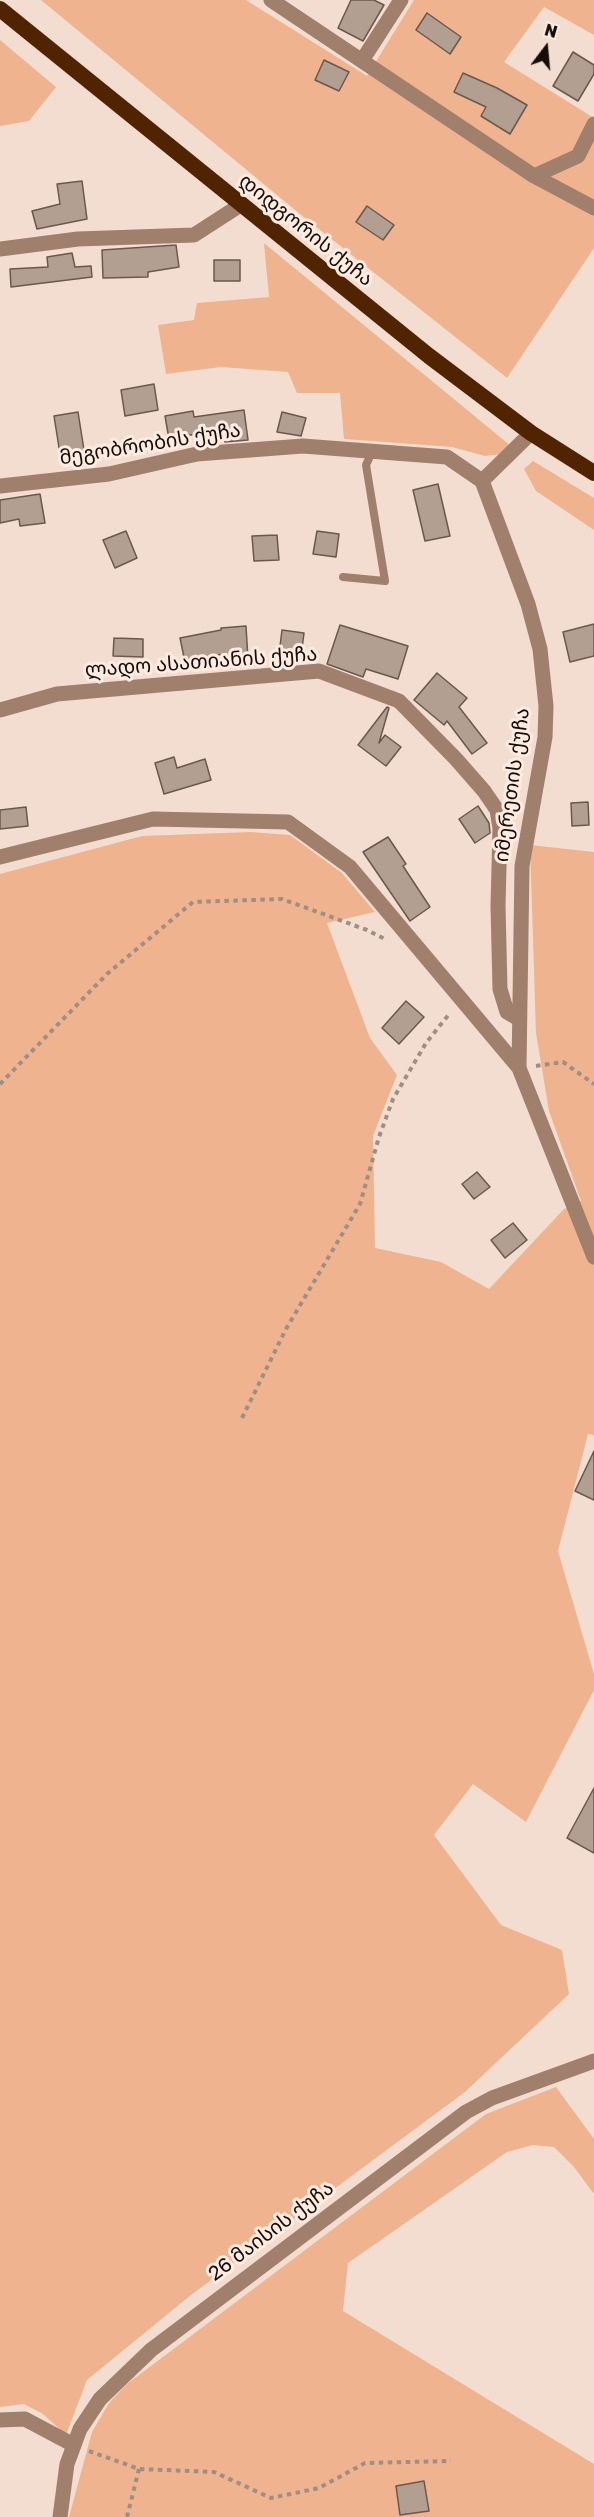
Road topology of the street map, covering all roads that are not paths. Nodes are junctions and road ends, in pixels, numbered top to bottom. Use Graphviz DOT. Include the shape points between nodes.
graph roads {
  1 [pos="272,0"];
  2 [pos="401,0"];
  3 [pos="0,9"];
  4 [pos="363,59"];
  5 [pos="594,124"];
  6 [pos="534,176"];
  7 [pos="242,204"];
  8 [pos="594,208"];
  9 [pos="0,249"];
  10 [pos="531,433"];
  11 [pos="372,452"];
  12 [pos="594,473"];
  13 [pos="482,482"];
  14 [pos="0,486"];
  15 [pos="343,578"];
  16 [pos="0,710"];
  17 [pos="0,857"];
  18 [pos="519,1019"];
  19 [pos="519,1068"];
  20 [pos="594,1257"];
  21 [pos="594,2061"];
  22 [pos="0,2420"];
  23 [pos="74,2445"];
  24 [pos="60,2517"];
  1 -- 4 [label="street"];
  2 -- 4 [label="street"];
  3 -- 7 [label="highway, დიდგორის ქუჩა"];
  4 -- 6 [label="street"];
  5 -- 6 [label="street" via="578,156"];
  6 -- 8 [label="street"];
  7 -- 9 [label="street" via="194,235 78,239"];
  7 -- 10 [label="highway, დიდგორის ქუჩა" via="429,357"];
  10 -- 12 [label="highway, დიდგორის ქუჩა"];
  10 -- 13 [label="street"];
  11 -- 13 [label="street, მეგობრობის ქუჩა" via="447,458"];
  11 -- 14 [label="street, მეგობრობის ქუჩა" via="303,446 197,454 109,474"];
  11 -- 15 [label="lane" via="366,465 385,581"];
  13 -- 18 [label="street, იმერეთის ქუჩა" via="528,604 540,649 546,706 545,737 522,866"];
  16 -- 18 [label="street, ლადო ასათიანის ქუჩა" via="57,694 319,670 399,701 456,759 497,810 500,989 507,1012"];
  17 -- 19 [label="street" via="153,819 288,822 350,867"];
  18 -- 19 [label="street, იმერეთის ქუჩა"];
  19 -- 20 [label="street"];
  21 -- 23 [label="street, 26 მაისის ქუჩა" via="492,2098 466,2112 151,2350 100,2399"];
  22 -- 23 [label="street" via="25,2419"];
  23 -- 24 [label="street, 26 მაისის ქუჩა" via="63,2484"];
}
